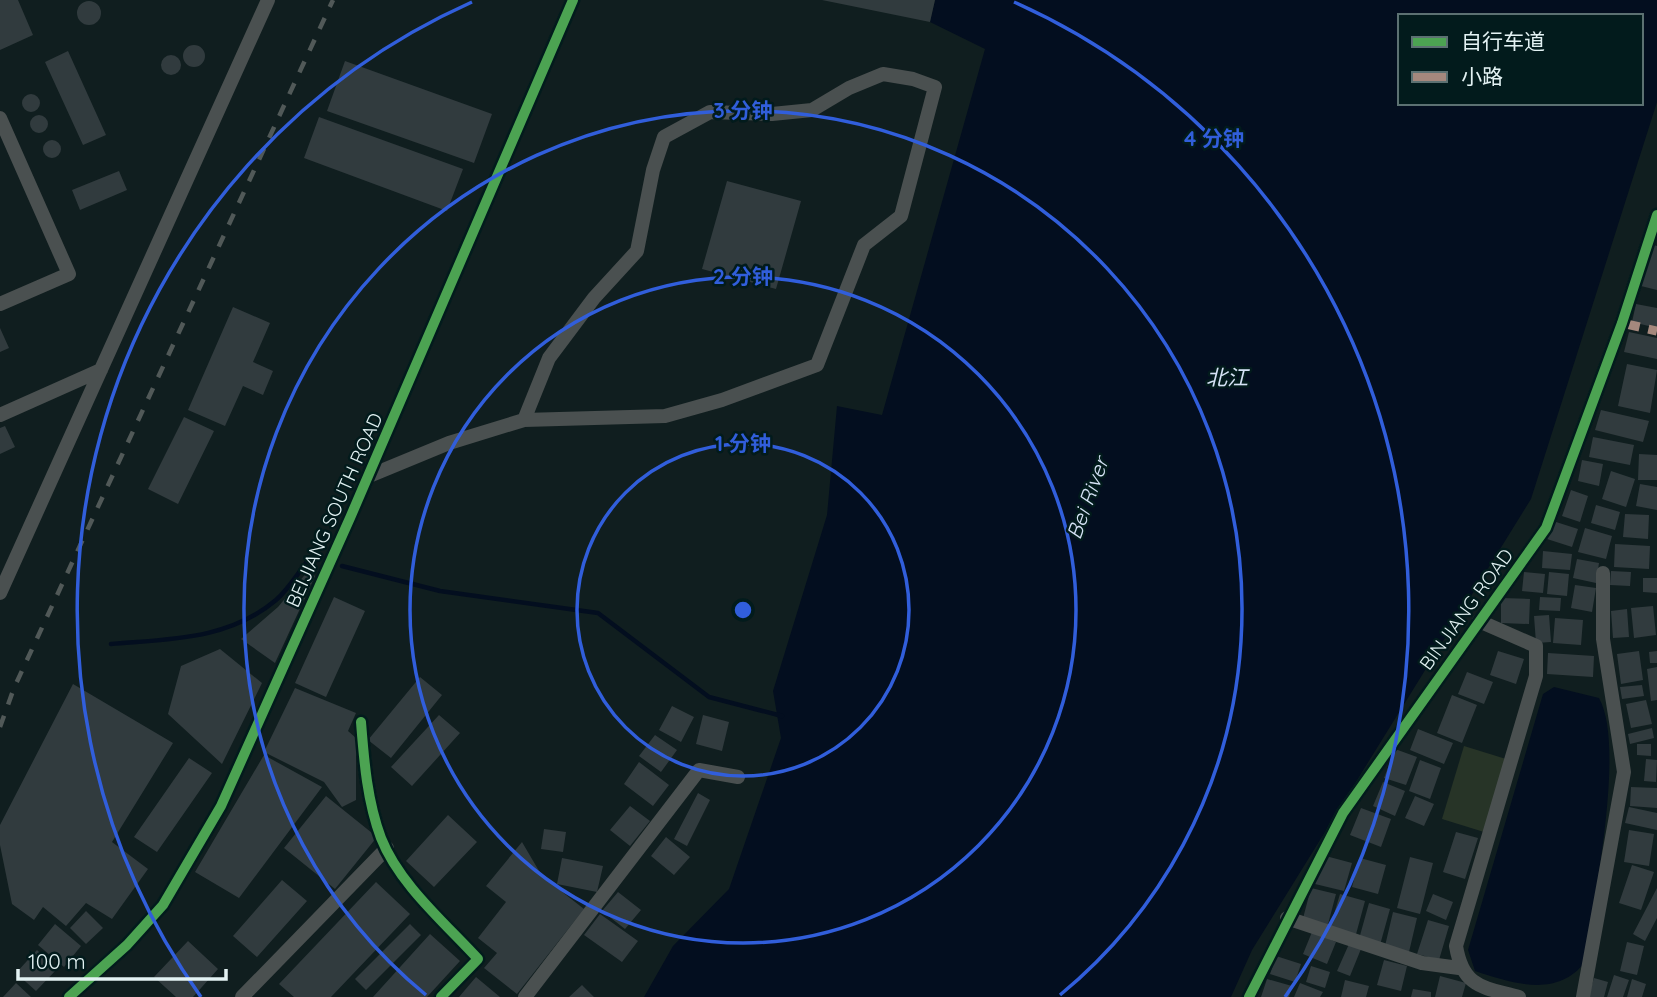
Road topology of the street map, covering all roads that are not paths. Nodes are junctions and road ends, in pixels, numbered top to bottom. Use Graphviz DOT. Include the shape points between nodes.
graph roads {
  1 [pos="268,0"];
  2 [pos="573,0"];
  3 [pos="0,118"];
  4 [pos="1657,215"];
  5 [pos="0,304"];
  6 [pos="101,370"];
  7 [pos="0,415"];
  8 [pos="524,420"];
  9 [pos="369,475"];
  10 [pos="1602,573"];
  11 [pos="0,593"];
  12 [pos="1479,621"];
  13 [pos="361,722"];
  14 [pos="738,777"];
  15 [pos="387,848"];
  16 [pos="1287,918"];
  17 [pos="1460,968"];
  18 [pos="69,997"];
  19 [pos="242,997"];
  20 [pos="441,997"];
  21 [pos="525,997"];
  22 [pos="1249,997"];
  23 [pos="1519,997"];
  24 [pos="1583,997"];
  1 -- 6 [label="street"];
  2 -- 9 [label="street, BEIJIANG SOUTH ROAD"];
  3 -- 5 [label="street" via="69,274"];
  4 -- 12 [label="street, BINJIANG ROAD" via="1546,528"];
  6 -- 7 [label="street"];
  6 -- 11 [label="street"];
  8 -- 8 [label="street" via="549,358 636,251 664,137 710,112 812,110 883,74 935,88 901,216 864,245 817,365 665,416"];
  8 -- 9 [label="street"];
  9 -- 18 [label="street, BEIJIANG SOUTH ROAD" via="220,806 192,858 163,905"];
  10 -- 24 [label="street" via="1603,639 1624,772"];
  12 -- 16 [label="street, BINJIANG ROAD" via="1343,813"];
  12 -- 17 [label="street" via="1536,646 1536,676 1456,946"];
  13 -- 15 [label="street" via="366,778"];
  14 -- 21 [label="street" via="699,770"];
  15 -- 19 [label="street"];
  15 -- 20 [label="street" via="405,878 478,959"];
  16 -- 17 [label="street" via="1422,963"];
  16 -- 22 [label="street, BINJIANG ROAD"];
  17 -- 23 [label="street" via="1477,985"];
}
